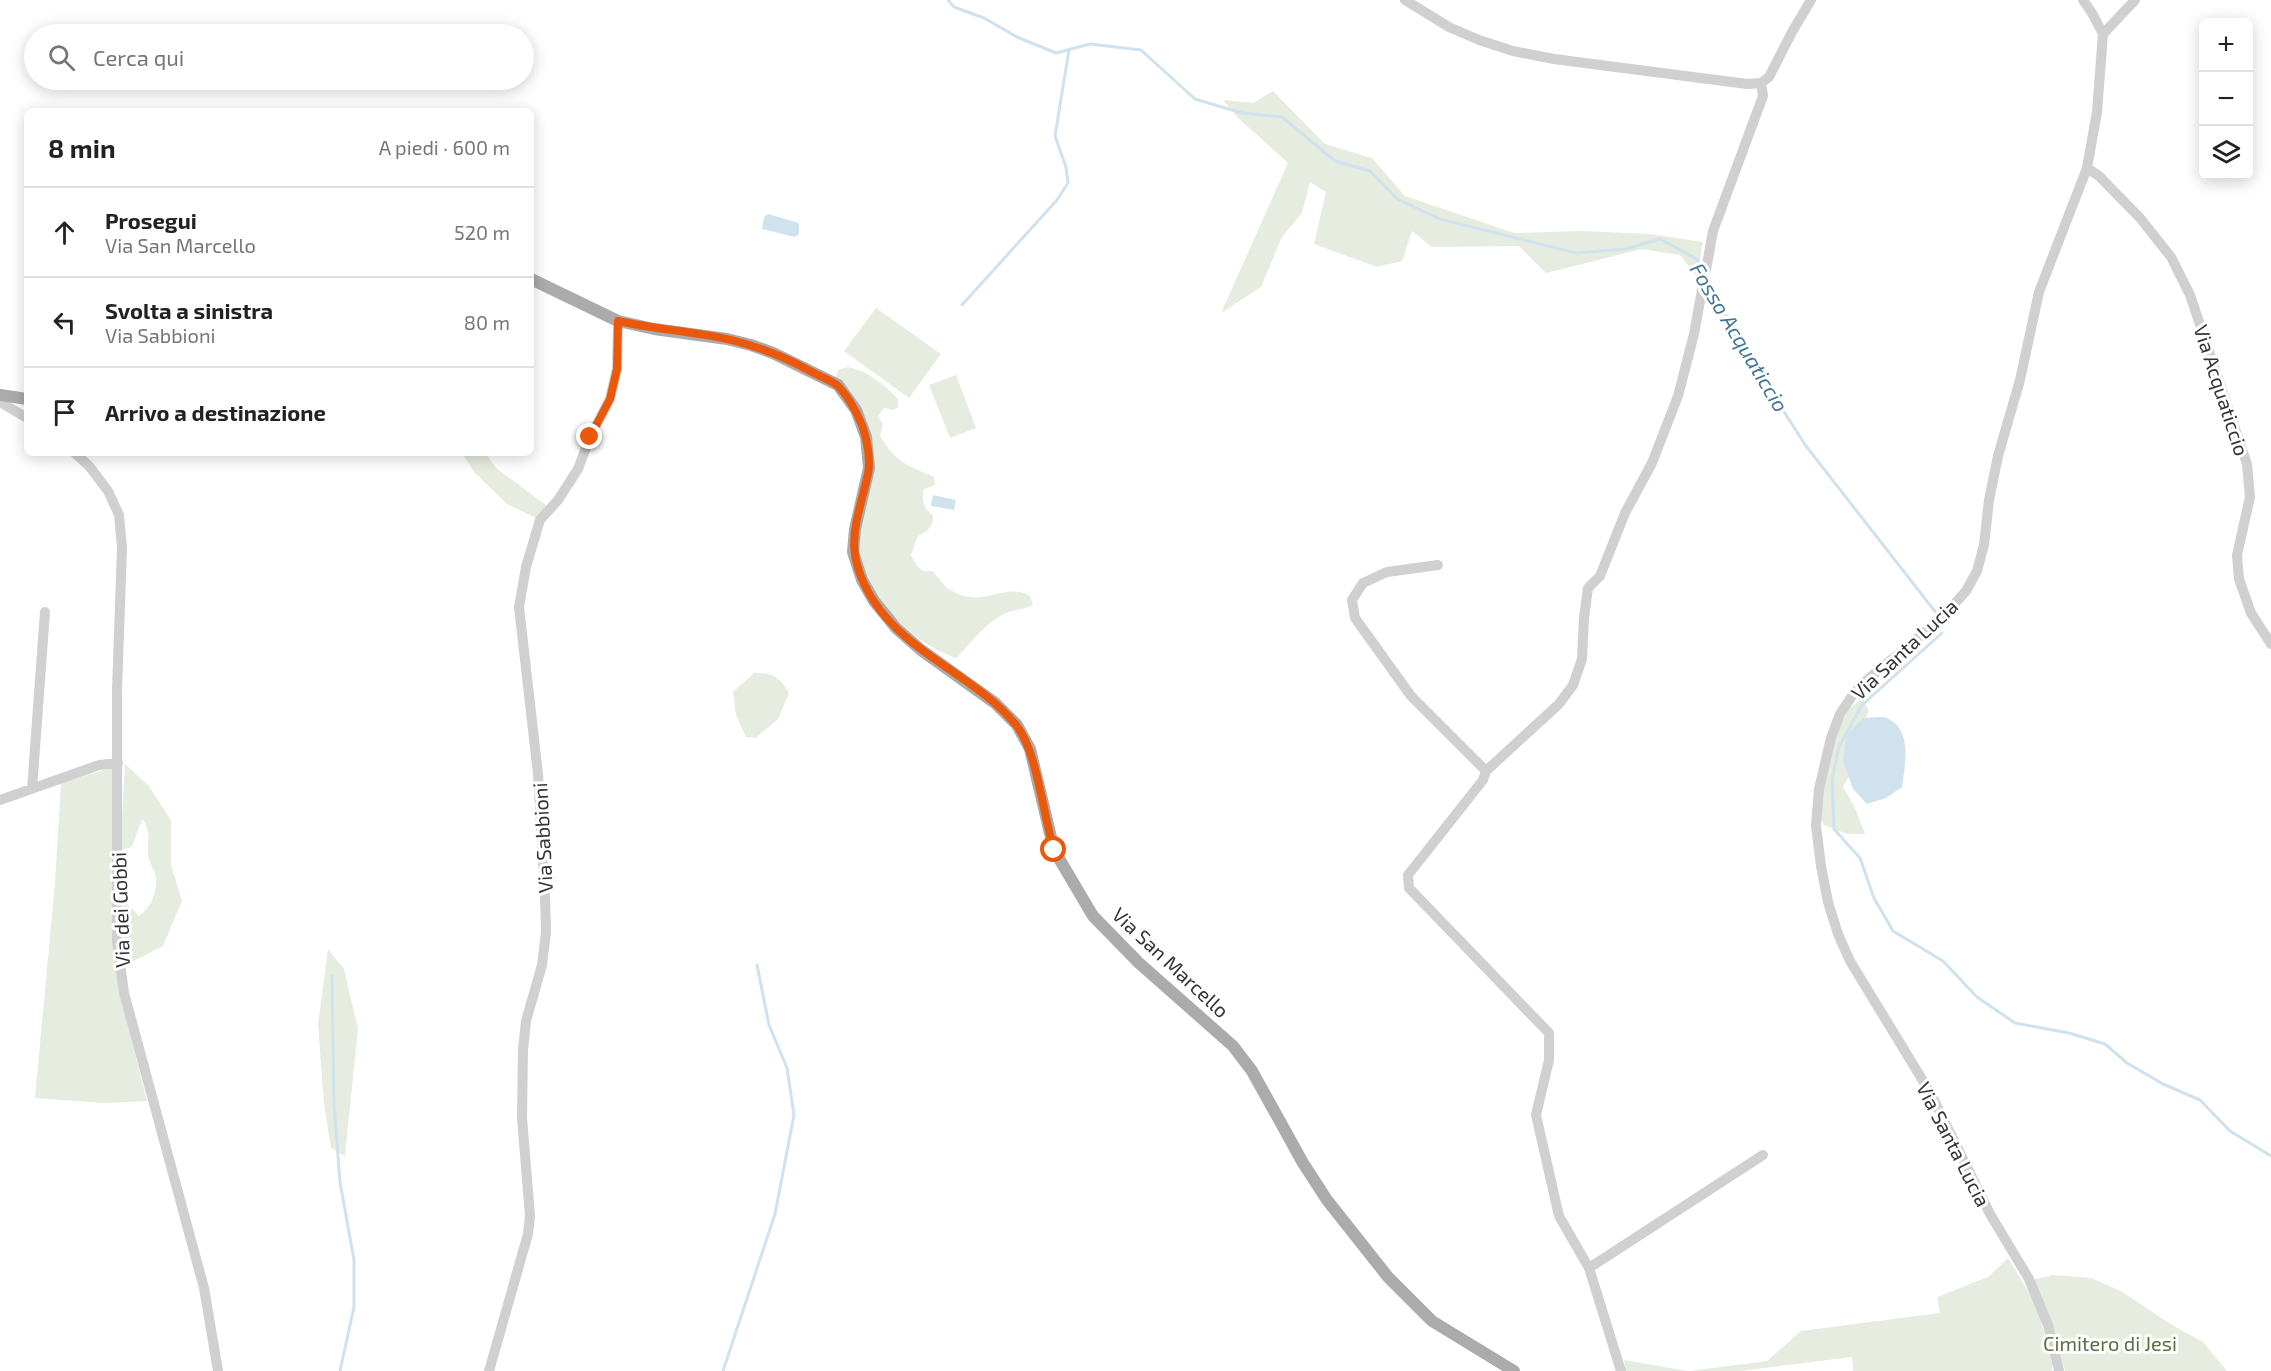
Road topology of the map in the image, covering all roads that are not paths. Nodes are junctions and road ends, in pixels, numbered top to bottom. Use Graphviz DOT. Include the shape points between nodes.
graph roads {
  1 [pos="1405,0"];
  2 [pos="1811,0"];
  3 [pos="2083,0"];
  4 [pos="2135,0"];
  5 [pos="2103,34"];
  6 [pos="1761,83"];
  7 [pos="2086,168"];
  8 [pos="534,280"];
  9 [pos="618,321"];
  10 [pos="0,395"];
  11 [pos="24,399"];
  12 [pos="0,402"];
  13 [pos="24,416"];
  14 [pos="78,456"];
  15 [pos="1438,565"];
  16 [pos="45,612"];
  17 [pos="2271,644"];
  18 [pos="118,763"];
  19 [pos="1486,771"];
  20 [pos="32,789"];
  21 [pos="0,800"];
  22 [pos="1763,1155"];
  23 [pos="1589,1268"];
  24 [pos="218,1371"];
  25 [pos="489,1371"];
  26 [pos="1514,1371"];
  27 [pos="1621,1371"];
  28 [pos="2059,1371"];
  1 -- 6 [label="street" via="1449,27 1513,51 1718,81"];
  2 -- 6 [label="street" via="1769,77"];
  3 -- 5 [label="street"];
  4 -- 5 [label="street"];
  5 -- 7 [label="street, Via Santa Lucia" via="2097,112"];
  6 -- 19 [label="street" via="1763,96 1713,231 1678,396 1600,576 1588,588 1582,659 1573,685 1559,704"];
  7 -- 17 [label="street, Via Acquaticcio" via="2140,218 2171,256 2190,295 2247,464 2250,496 2237,555 2240,579 2252,613"];
  7 -- 28 [label="street, Via Santa Lucia" via="2039,292 1991,489 1977,571 1966,591 1943,617 1868,679 1840,714 1819,789 1816,826 1828,902 1846,952 1931,1094 1990,1214 2029,1279 2048,1325"];
  8 -- 9 [label="main road, Via San Marcello"];
  9 -- 25 [label="street, Via Sabbioni" via="617,369 610,399 578,469 540,520 525,567 519,607 538,774 546,932 523,1050 528,1234"];
  9 -- 26 [label="main road, Via San Marcello" via="751,345 838,386 856,410 866,437 869,468 853,552 874,601 896,628 995,703 1017,725 1030,749 1054,850 1093,916 1243,1058 1327,1200 1388,1277 1432,1321"];
  10 -- 11 [label="main road"];
  12 -- 13 [label="street"];
  14 -- 18 [label="street, Via dei Gobbi" via="108,491 119,515 122,548"];
  15 -- 19 [label="street" via="1387,572 1363,583 1352,600 1355,618 1412,696"];
  16 -- 20 [label="street"];
  18 -- 20 [label="street" via="99,765"];
  18 -- 24 [label="street, Via dei Gobbi" via="117,942 124,993 202,1278"];
  19 -- 23 [label="street" via="1408,875 1409,888 1549,1033 1549,1060 1536,1115 1559,1216"];
  20 -- 21 [label="street"];
  22 -- 23 [label="street"];
  23 -- 27 [label="street"];
}
